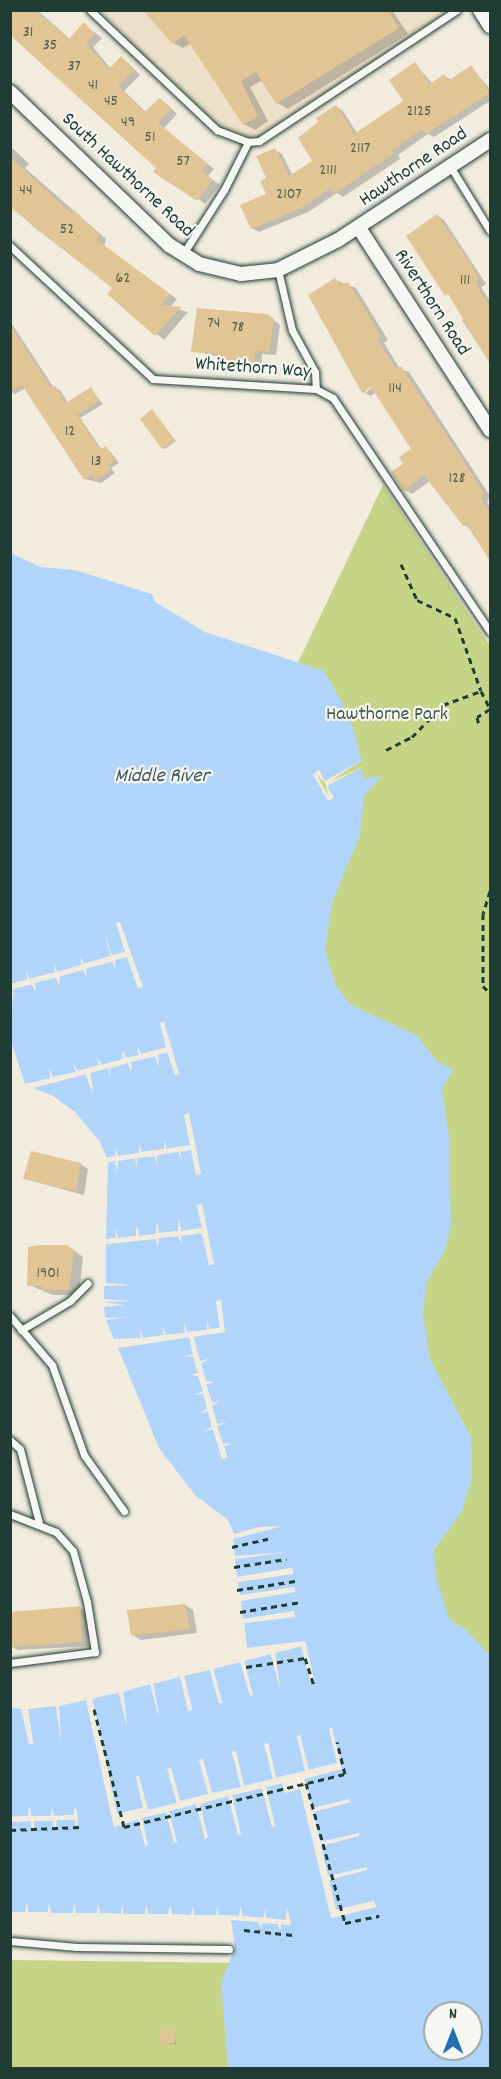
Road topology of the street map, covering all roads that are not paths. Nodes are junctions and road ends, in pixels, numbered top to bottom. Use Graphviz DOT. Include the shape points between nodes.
graph roads {
  1 [pos="90,10"];
  2 [pos="457,10"];
  3 [pos="480,11"];
  4 [pos="490,26"];
  5 [pos="10,92"];
  6 [pos="490,140"];
  7 [pos="248,142"];
  8 [pos="450,166"];
  9 [pos="359,228"];
  10 [pos="490,231"];
  11 [pos="10,246"];
  12 [pos="182,255"];
  13 [pos="278,270"];
  14 [pos="316,389"];
  15 [pos="490,430"];
  16 [pos="490,632"];
  17 [pos="88,1283"];
  18 [pos="10,1316"];
  19 [pos="21,1330"];
  20 [pos="10,1440"];
  21 [pos="124,1511"];
  22 [pos="10,1514"];
  23 [pos="39,1522"];
  24 [pos="10,1663"];
  25 [pos="10,1941"];
  26 [pos="229,1949"];
  1 -- 7 [label="lane" via="216,130"];
  2 -- 7 [label="lane" via="259,141"];
  3 -- 4 [label="street"];
  5 -- 12 [label="street, South Hawthorne Road"];
  6 -- 8 [label="street, Hawthorne Road"];
  7 -- 12 [label="lane" via="224,190"];
  8 -- 9 [label="street, Hawthorne Road"];
  8 -- 10 [label="lane"];
  9 -- 13 [label="street, South Hawthorne Road"];
  9 -- 15 [label="street, Riverthorn Road"];
  11 -- 14 [label="lane, Whitethorn Way" via="153,378"];
  12 -- 13 [label="street, South Hawthorne Road" via="221,273"];
  13 -- 14 [label="lane" via="292,330 315,372"];
  14 -- 16 [label="lane, Whitethorn Way" via="333,398 348,418"];
  17 -- 19 [label="lane" via="70,1301"];
  18 -- 19 [label="lane"];
  19 -- 21 [label="lane" via="52,1365 84,1455"];
  20 -- 23 [label="lane" via="20,1449"];
  22 -- 23 [label="lane"];
  23 -- 24 [label="lane" via="56,1532 73,1551 87,1602 94,1652"];
  25 -- 26 [label="lane" via="77,1947"];
}
